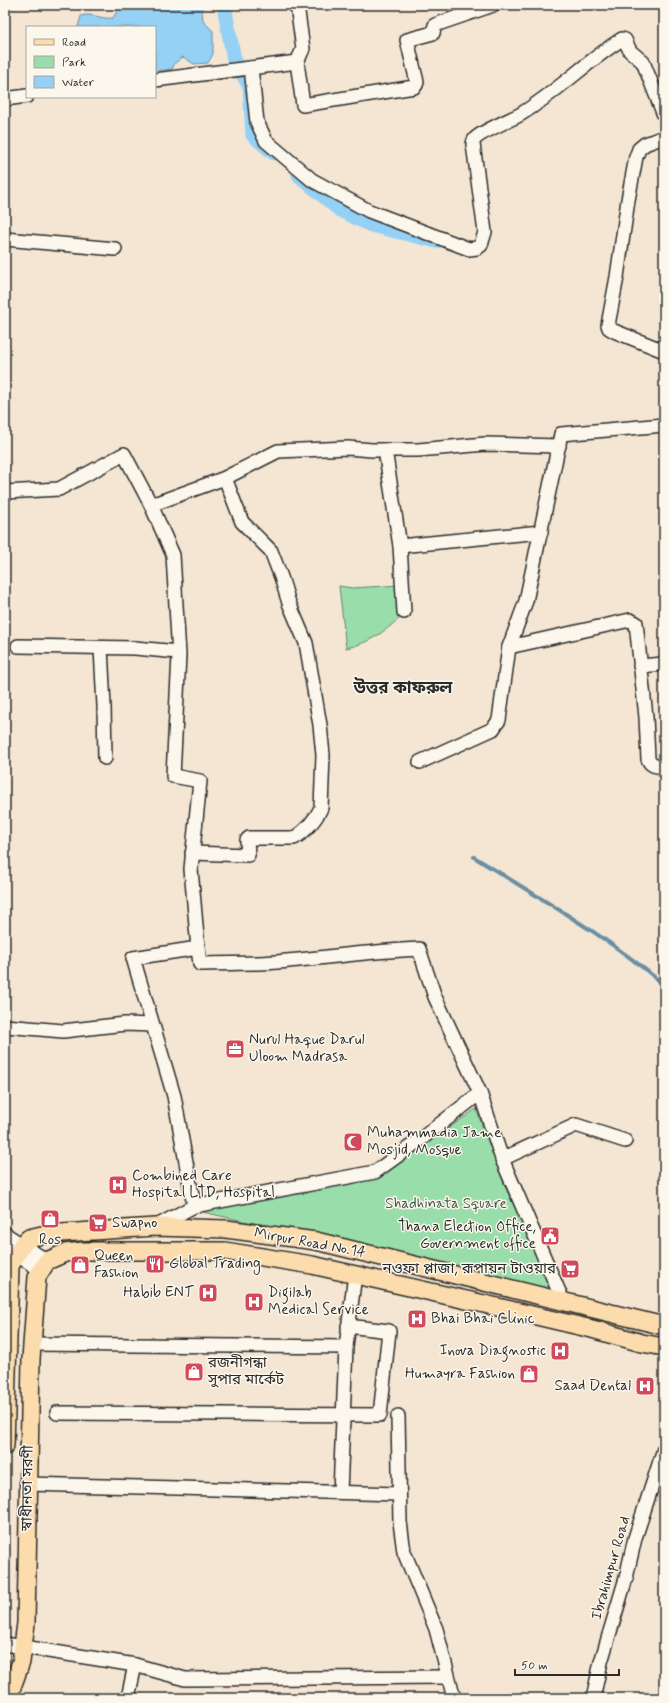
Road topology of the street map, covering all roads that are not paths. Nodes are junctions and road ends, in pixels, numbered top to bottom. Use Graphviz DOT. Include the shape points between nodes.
graph roads {
  1 [pos="297,5"];
  2 [pos="493,5"];
  3 [pos="297,62"];
  4 [pos="251,68"];
  5 [pos="156,80"];
  6 [pos="26,96"];
  7 [pos="5,99"];
  8 [pos="664,115"];
  9 [pos="664,138"];
  10 [pos="5,239"];
  11 [pos="115,249"];
  12 [pos="664,351"];
  13 [pos="664,424"];
  14 [pos="559,446"];
  15 [pos="385,450"];
  16 [pos="225,478"];
  17 [pos="5,492"];
  18 [pos="151,505"];
  19 [pos="541,532"];
  20 [pos="400,546"];
  21 [pos="404,612"];
  22 [pos="18,646"];
  23 [pos="101,648"];
  24 [pos="509,648"];
  25 [pos="178,652"];
  26 [pos="664,664"];
  27 [pos="640,666"];
  28 [pos="105,758"];
  29 [pos="420,762"];
  30 [pos="664,767"];
  31 [pos="192,853"];
  32 [pos="198,948"];
  33 [pos="152,1025"];
  34 [pos="5,1026"];
  35 [pos="480,1093"];
  36 [pos="625,1141"];
  37 [pos="502,1159"];
  38 [pos="194,1206"];
  39 [pos="155,1227"];
  40 [pos="5,1234"];
  41 [pos="15,1249"];
  42 [pos="42,1269"];
  43 [pos="355,1274"];
  44 [pos="563,1301"];
  45 [pos="348,1326"];
  46 [pos="664,1326"];
  47 [pos="32,1344"];
  48 [pos="346,1347"];
  49 [pos="664,1347"];
  50 [pos="57,1413"];
  51 [pos="343,1415"];
  52 [pos="398,1416"];
  53 [pos="5,1446"];
  54 [pos="664,1448"];
  55 [pos="28,1484"];
  56 [pos="340,1492"];
  57 [pos="399,1494"];
  58 [pos="5,1644"];
  59 [pos="22,1647"];
  60 [pos="135,1665"];
  61 [pos="447,1677"];
  62 [pos="8,1698"];
  63 [pos="128,1698"];
  64 [pos="454,1698"];
  65 [pos="593,1698"];
  1 -- 3 [label="street" via="303,49"];
  2 -- 3 [label="street" via="435,25 433,34 408,40 417,82 414,87 304,105"];
  3 -- 4 [label="street"];
  4 -- 5 [label="street"];
  4 -- 8 [label="street" via="257,122 266,141 312,180 369,211 469,249 481,245 485,232 473,144 475,138 540,102 590,61 622,39 630,51 643,62"];
  6 -- 7 [label="street"];
  9 -- 12 [label="street" via="645,144 639,149 636,157 608,325 614,331"];
  10 -- 11 [label="street"];
  13 -- 14 [label="street" via="561,434"];
  14 -- 15 [label="street" via="485,444"];
  14 -- 19 [label="street"];
  15 -- 16 [label="street" via="348,448 278,451"];
  15 -- 20 [label="street"];
  16 -- 18 [label="street"];
  16 -- 31 [label="street" via="242,522 271,551 289,604 306,643 320,725 321,808 318,815 294,838 249,838 248,854"];
  17 -- 18 [label="street" via="59,489 124,454"];
  18 -- 25 [label="street" via="173,555"];
  19 -- 20 [label="street"];
  19 -- 24 [label="street" via="526,601"];
  20 -- 21 [label="street"];
  22 -- 23 [label="street"];
  23 -- 25 [label="street"];
  23 -- 28 [label="street"];
  24 -- 27 [label="street" via="632,620 636,624"];
  24 -- 29 [label="street" via="499,720 493,729"];
  25 -- 31 [label="street" via="173,776 200,780"];
  26 -- 27 [label="street"];
  27 -- 30 [label="street" via="648,759 654,766"];
  31 -- 32 [label="street" via="191,869"];
  32 -- 33 [label="street" via="133,958"];
  32 -- 35 [label="street" via="200,964 275,962 419,949 435,997"];
  33 -- 34 [label="street" via="126,1024 64,1031"];
  33 -- 38 [label="street" via="174,1096"];
  35 -- 37 [label="street"];
  35 -- 38 [label="street" via="375,1172"];
  36 -- 37 [label="street" via="576,1125"];
  37 -- 44 [label="street"];
  38 -- 39 [label="street"];
  39 -- 41 [label="main road, Mirpur Road No.14" via="46,1234 29,1238"];
  39 -- 44 [label="main road, Mirpur Road No.14" via="226,1229 316,1241"];
  40 -- 41 [label="street"];
  41 -- 42 [label="street"];
  41 -- 53 [label="main road, স্বাধীনতা সরণী" via="10,1266"];
  42 -- 43 [label="main road, Mirpur Road No.14" via="64,1253 83,1251 225,1251"];
  42 -- 47 [label="main road, স্বাধীনতা সরণী"];
  43 -- 45 [label="street"];
  43 -- 49 [label="main road, Mirpur Road No.14"];
  44 -- 46 [label="main road, Mirpur Road No.14"];
  45 -- 48 [label="street"];
  45 -- 51 [label="street" via="389,1331 380,1415"];
  47 -- 48 [label="street"];
  47 -- 55 [label="main road, স্বাধীনতা সরণী"];
  48 -- 51 [label="street"];
  50 -- 51 [label="street"];
  51 -- 56 [label="street"];
  52 -- 57 [label="street"];
  54 -- 65 [label="street, Ibrahimpur Road" via="635,1538"];
  55 -- 56 [label="street"];
  55 -- 59 [label="main road, স্বাধীনতা সরণী" via="26,1623"];
  56 -- 57 [label="street"];
  57 -- 61 [label="street" via="404,1552 436,1629"];
  58 -- 59 [label="street"];
  59 -- 60 [label="street"];
  59 -- 62 [label="main road, স্বাধীনতা সরণী" via="21,1662"];
  60 -- 61 [label="street" via="185,1679"];
  60 -- 63 [label="street"];
  61 -- 64 [label="street"];
}
